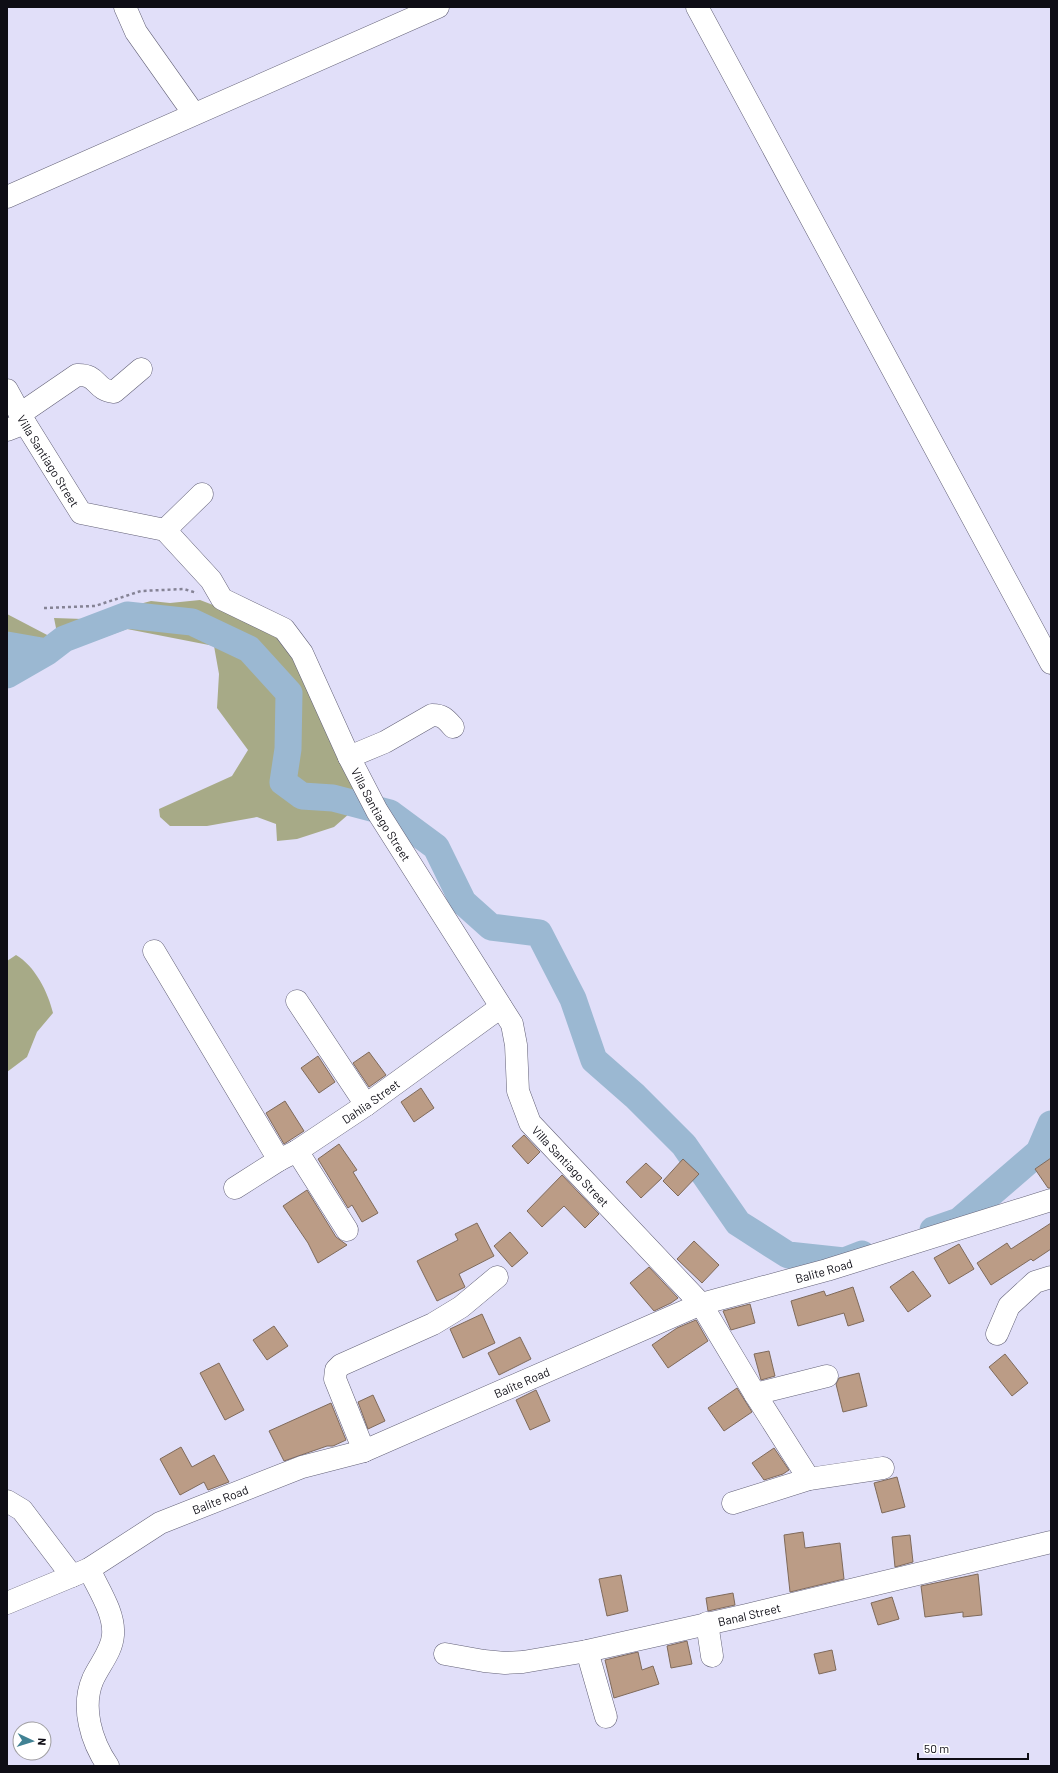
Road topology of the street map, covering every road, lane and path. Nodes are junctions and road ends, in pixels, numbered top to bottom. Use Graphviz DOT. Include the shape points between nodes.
graph roads {
  1 [pos="125,7"];
  2 [pos="438,7"];
  3 [pos="697,7"];
  4 [pos="402,14"];
  5 [pos="194,114"];
  6 [pos="7,197"];
  7 [pos="140,369"];
  8 [pos="7,390"];
  9 [pos="17,422"];
  10 [pos="202,494"];
  11 [pos="165,530"];
  12 [pos="222,600"];
  13 [pos="44,608"];
  14 [pos="1051,663"];
  15 [pos="453,727"];
  16 [pos="349,757"];
  17 [pos="154,951"];
  18 [pos="297,1001"];
  19 [pos="501,1007"];
  20 [pos="366,1105"];
  21 [pos="288,1156"];
  22 [pos="235,1188"];
  23 [pos="1051,1200"];
  24 [pos="347,1230"];
  25 [pos="497,1277"];
  26 [pos="1051,1277"];
  27 [pos="701,1304"];
  28 [pos="998,1334"];
  29 [pos="827,1376"];
  30 [pos="755,1394"];
  31 [pos="364,1451"];
  32 [pos="883,1468"];
  33 [pos="809,1479"];
  34 [pos="7,1501"];
  35 [pos="733,1503"];
  36 [pos="1051,1542"];
  37 [pos="81,1573"];
  38 [pos="7,1603"];
  39 [pos="707,1623"];
  40 [pos="587,1651"];
  41 [pos="446,1654"];
  42 [pos="712,1656"];
  43 [pos="606,1717"];
  44 [pos="108,1766"];
  1 -- 5 [label="street" via="136,32"];
  2 -- 4 [label="street"];
  3 -- 14 [label="street"];
  4 -- 5 [label="street"];
  5 -- 6 [label="street"];
  7 -- 9 [label="street" via="114,392 100,388 94,379 86,375 77,375"];
  8 -- 9 [label="street, Villa Santiago Street"];
  9 -- 11 [label="street, Villa Santiago Street" via="81,513"];
  10 -- 11 [label="street"];
  11 -- 12 [label="street" via="211,580"];
  12 -- 13 [label="path" via="184,589 141,591 95,606"];
  12 -- 16 [label="street, Villa Santiago Street" via="284,629 302,653"];
  15 -- 16 [label="street" via="440,715 432,715 385,742"];
  16 -- 19 [label="street, Villa Santiago Street" via="377,810"];
  17 -- 21 [label="street"];
  18 -- 20 [label="street"];
  19 -- 20 [label="street, Dahlia Street"];
  19 -- 27 [label="street, Villa Santiago Street" via="512,1024 516,1045 518,1091 530,1123"];
  20 -- 21 [label="street, Dahlia Street"];
  21 -- 22 [label="street, Dahlia Street"];
  21 -- 24 [label="street"];
  23 -- 27 [label="street, Balite Road" via="819,1273"];
  25 -- 31 [label="street" via="449,1315 341,1365 336,1370 335,1379"];
  26 -- 28 [label="street" via="1035,1282 1009,1306"];
  27 -- 30 [label="street, Villa Santiago Street"];
  27 -- 31 [label="street, Balite Road"];
  29 -- 30 [label="street"];
  30 -- 33 [label="street, Villa Santiago Street"];
  31 -- 37 [label="street, Balite Road" via="302,1467 160,1523"];
  32 -- 33 [label="street"];
  33 -- 35 [label="street"];
  34 -- 37 [label="street" via="22,1510"];
  36 -- 39 [label="street, Banal Street"];
  37 -- 38 [label="street, Balite Road"];
  37 -- 44 [label="street" via="113,1620 111,1647 93,1680 87,1698 92,1735"];
  39 -- 40 [label="street, Banal Street"];
  39 -- 42 [label="street"];
  40 -- 41 [label="street, Banal Street" via="505,1663"];
  40 -- 43 [label="street"];
}
